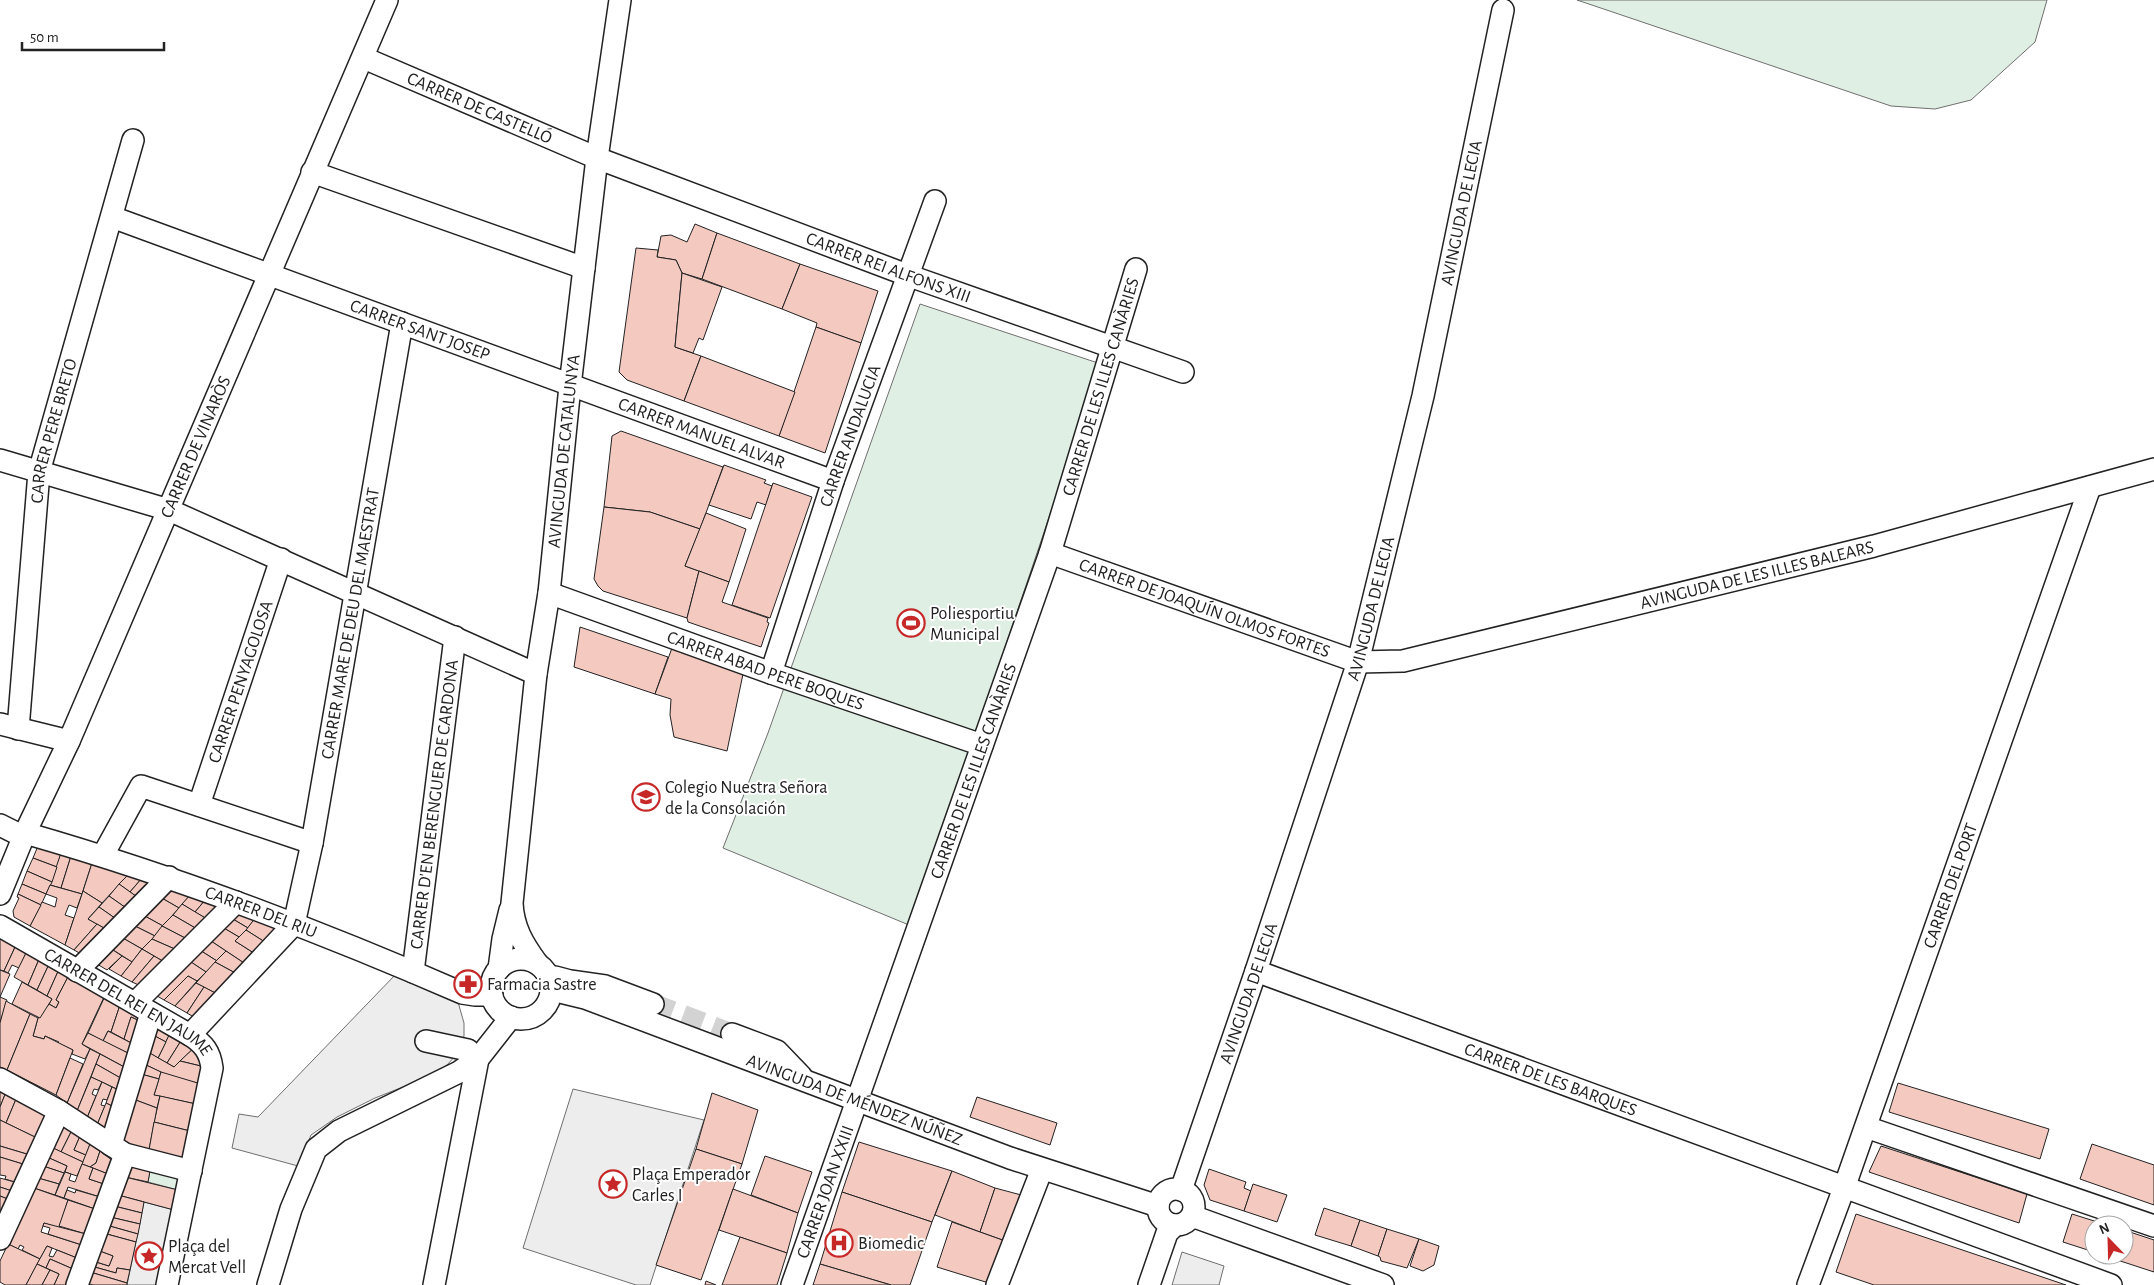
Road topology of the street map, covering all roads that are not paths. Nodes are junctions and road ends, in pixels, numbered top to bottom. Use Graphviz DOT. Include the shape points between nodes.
graph roads {
  1 [pos="387,0"];
  2 [pos="620,0"];
  3 [pos="1503,10"];
  4 [pos="364,58"];
  5 [pos="133,140"];
  6 [pos="597,158"];
  7 [pos="312,172"];
  8 [pos="935,201"];
  9 [pos="112,217"];
  10 [pos="584,268"];
  11 [pos="1136,269"];
  12 [pos="269,273"];
  13 [pos="907,275"];
  14 [pos="402,323"];
  15 [pos="1112,346"];
  16 [pos="1183,372"];
  17 [pos="570,386"];
  18 [pos="0,460"];
  19 [pos="2154,469"];
  20 [pos="39,472"];
  21 [pos="833,481"];
  22 [pos="2090,487"];
  23 [pos="169,510"];
  24 [pos="1050,553"];
  25 [pos="281,559"];
  26 [pos="356,593"];
  27 [pos="549,593"];
  28 [pos="455,637"];
  29 [pos="1358,662"];
  30 [pos="771,673"];
  31 [pos="536,674"];
  32 [pos="9,726"];
  33 [pos="69,741"];
  34 [pos="982,745"];
  35 [pos="199,805"];
  36 [pos="0,825"];
  37 [pos="25,835"];
  38 [pos="312,843"];
  39 [pos="103,855"];
  40 [pos="169,877"];
  41 [pos="0,894"];
  42 [pos="236,902"];
  43 [pos="512,903"];
  44 [pos="294,924"];
  45 [pos="0,926"];
  46 [pos="499,969"];
  47 [pos="77,971"];
  48 [pos="1256,971"];
  49 [pos="413,972"];
  50 [pos="545,976"];
  51 [pos="492,994"];
  52 [pos="653,1004"];
  53 [pos="143,1008"];
  54 [pos="511,1017"];
  55 [pos="732,1034"];
  56 [pos="190,1035"];
  57 [pos="426,1041"];
  58 [pos="473,1055"];
  59 [pos="0,1079"];
  60 [pos="805,1080"];
  61 [pos="857,1100"];
  62 [pos="59,1111"];
  63 [pos="1866,1126"];
  64 [pos="118,1150"];
  65 [pos="1042,1169"];
  66 [pos="192,1172"];
  67 [pos="1844,1188"];
  68 [pos="1181,1190"];
  69 [pos="1158,1206"];
  70 [pos="1183,1221"];
  71 [pos="2154,1226"];
  72 [pos="0,1239"];
  73 [pos="77,1285"];
  74 [pos="168,1285"];
  75 [pos="268,1285"];
  76 [pos="434,1285"];
  77 [pos="792,1285"];
  78 [pos="997,1285"];
  79 [pos="1149,1285"];
  80 [pos="1384,1285"];
  81 [pos="1809,1285"];
  82 [pos="2111,1285"];
  1 -- 4 [label="street, CARRER DE VINARÒS"];
  2 -- 6 [label="street, AVINGUDA DE CATALUNYA"];
  3 -- 29 [label="street, AVINGUDA DE LECIA" via="1423,396"];
  4 -- 6 [label="street, CARRER DE CASTELLÓ"];
  4 -- 7 [label="street, CARRER DE VINARÒS"];
  5 -- 9 [label="street, CARRER PERE BRETO"];
  6 -- 10 [label="street, AVINGUDA DE CATALUNYA"];
  6 -- 13 [label="street, CARRER REI ALFONS XIII"];
  7 -- 10 [label="street"];
  7 -- 12 [label="street, CARRER DE VINARÒS"];
  8 -- 13 [label="street, CARRER ANDALUCIA"];
  9 -- 12 [label="street, CARRER SANT JOSEP"];
  9 -- 20 [label="street, CARRER PERE BRETO"];
  10 -- 17 [label="street, AVINGUDA DE CATALUNYA"];
  11 -- 15 [label="street, CARRER DE LES ILLES CANÀRIES"];
  12 -- 14 [label="street, CARRER SANT JOSEP"];
  12 -- 23 [label="street, CARRER DE VINARÒS"];
  13 -- 15 [label="street, CARRER REI ALFONS XIII"];
  13 -- 21 [label="street, CARRER ANDALUCIA"];
  14 -- 17 [label="street, CARRER SANT JOSEP"];
  14 -- 26 [label="street, CARRER MARE DE DEU DEL MAESTRAT"];
  15 -- 16 [label="street, CARRER REI ALFONS XIII"];
  15 -- 24 [label="street, CARRER DE LES ILLES CANÀRIES"];
  17 -- 21 [label="street, CARRER MANUEL ALVAR"];
  17 -- 27 [label="street, AVINGUDA DE CATALUNYA"];
  18 -- 20 [label="street"];
  19 -- 22 [label="street, AVINGUDA DE LES ILLES BALEARS"];
  20 -- 23 [label="street"];
  20 -- 32 [label="street, CARRER PERE BRETO"];
  21 -- 30 [label="street, CARRER ANDALUCIA"];
  22 -- 29 [label="street, AVINGUDA DE LES ILLES BALEARS" via="1874,546 1403,661"];
  22 -- 63 [label="street, CARRER DEL PORT"];
  23 -- 25 [label="street"];
  23 -- 33 [label="street, CARRER DE VINARÒS"];
  24 -- 29 [label="street, CARRER DE JOAQUÍN OLMOS FORTES"];
  24 -- 34 [label="street, CARRER DE LES ILLES CANÀRIES"];
  25 -- 26 [label="street"];
  25 -- 35 [label="street, CARRER PENYAGOLOSA"];
  26 -- 28 [label="street"];
  26 -- 38 [label="street, CARRER MARE DE DEU DEL MAESTRAT"];
  27 -- 30 [label="street, CARRER ABAD PERE BOQUES"];
  27 -- 31 [label="street, AVINGUDA DE CATALUNYA"];
  28 -- 31 [label="street"];
  28 -- 49 [label="street, CARRER D'EN BERENGUER DE CARDONA"];
  29 -- 48 [label="street, AVINGUDA DE LECIA"];
  30 -- 34 [label="street, CARRER ABAD PERE BOQUES"];
  31 -- 43 [label="street, AVINGUDA DE CATALUNYA"];
  32 -- 33 [label="street"];
  33 -- 37 [label="street, CARRER DE VINARÒS"];
  34 -- 61 [label="street, CARRER DE LES ILLES CANÀRIES"];
  35 -- 38 [label="street"];
  35 -- 39 [label="street" via="141,786"];
  36 -- 37 [label="street, CARRER DEL RIU"];
  37 -- 39 [label="street, CARRER DEL RIU"];
  37 -- 41 [label="street, CARRER DE VINARÒS"];
  38 -- 44 [label="street, CARRER MARE DE DEU DEL MAESTRAT"];
  39 -- 40 [label="street, CARRER DEL RIU"];
  40 -- 42 [label="street, CARRER DEL RIU"];
  40 -- 47 [label="street"];
  42 -- 44 [label="street, CARRER DEL RIU"];
  42 -- 53 [label="street"];
  43 -- 46 [label="street, AVINGUDA DE CATALUNYA"];
  43 -- 50 [label="street, AVINGUDA DE CATALUNYA" via="517,934"];
  44 -- 49 [label="street, CARRER DEL RIU"];
  44 -- 56 [label="street"];
  45 -- 47 [label="street, CARRER DEL REI EN JAUME"];
  46 -- 50 [label="street" via="506,963 524,959"];
  46 -- 51 [label="street" via="492,984"];
  47 -- 53 [label="street, CARRER DEL REI EN JAUME"];
  48 -- 67 [label="street, CARRER DE LES BARQUES"];
  48 -- 68 [label="street, AVINGUDA DE LECIA"];
  49 -- 51 [label="street, CARRER DEL RIU" via="462,993"];
  50 -- 52 [label="street" via="605,986"];
  50 -- 54 [label="street" via="545,1008 530,1018"];
  50 -- 60 [label="street, AVINGUDA DE MÉNDEZ NÚÑEZ" via="585,998"];
  51 -- 54 [label="street" via="498,1008"];
  53 -- 56 [label="street, CARRER DEL REI EN JAUME"];
  53 -- 64 [label="street"];
  54 -- 58 [label="street"];
  55 -- 60 [label="street" via="777,1051"];
  56 -- 66 [label="street, CARRER DEL REI EN JAUME" via="203,1044 211,1056 212,1068"];
  57 -- 58 [label="street"];
  58 -- 75 [label="street" via="459,1072 339,1132 316,1149 291,1209"];
  58 -- 76 [label="street"];
  59 -- 62 [label="street"];
  60 -- 61 [label="street, AVINGUDA DE MÉNDEZ NÚÑEZ"];
  61 -- 65 [label="street, AVINGUDA DE MÉNDEZ NÚÑEZ"];
  61 -- 77 [label="street, CARRER JOAN XXIII"];
  62 -- 64 [label="street"];
  62 -- 72 [label="street"];
  63 -- 67 [label="street, CARRER DEL PORT"];
  63 -- 71 [label="street"];
  64 -- 66 [label="street"];
  64 -- 73 [label="street"];
  65 -- 69 [label="street, AVINGUDA DE MÉNDEZ NÚÑEZ"];
  65 -- 78 [label="street"];
  66 -- 74 [label="street, CARRER DEL REI EN JAUME"];
  67 -- 81 [label="street, CARRER DEL PORT"];
  67 -- 82 [label="street, CARRER DE LES BARQUES"];
  68 -- 69 [label="street" via="1166,1192"];
  68 -- 70 [label="street" via="1193,1200 1194,1211"];
  69 -- 70 [label="street" via="1161,1217 1169,1224"];
  70 -- 79 [label="street" via="1167,1233"];
  70 -- 80 [label="street"];
}
